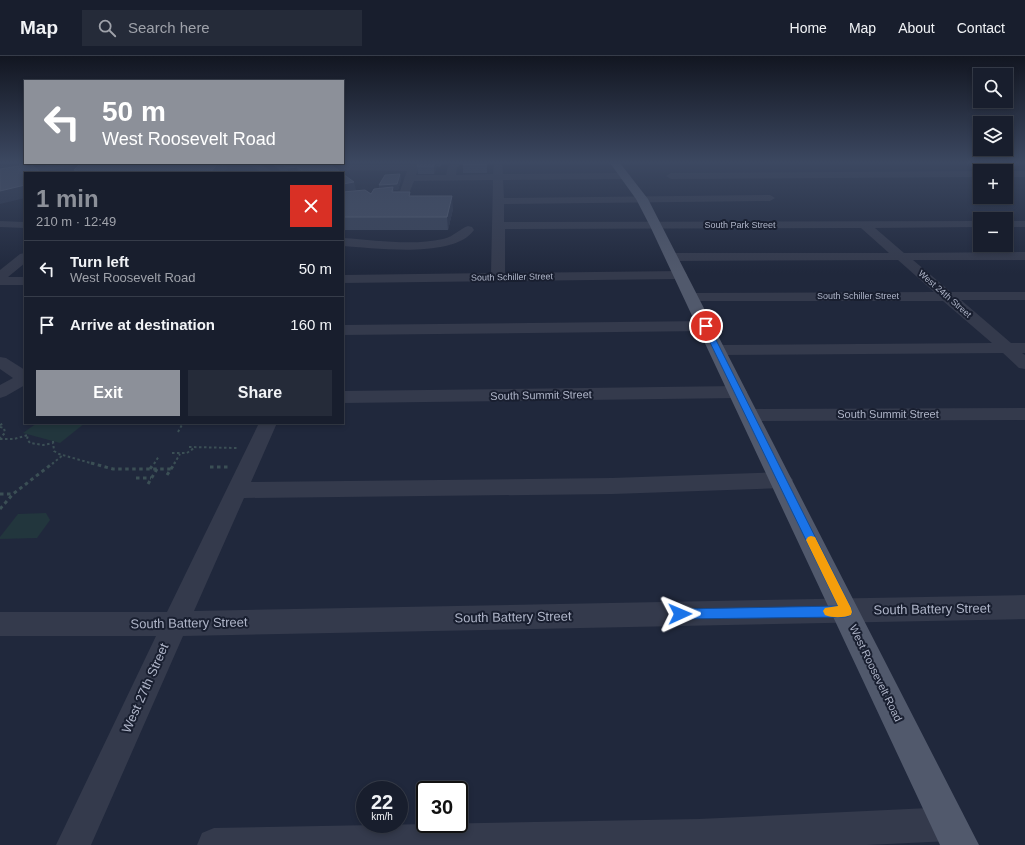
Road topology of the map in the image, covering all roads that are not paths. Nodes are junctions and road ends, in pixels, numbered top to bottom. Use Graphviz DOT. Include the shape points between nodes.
graph roads {
  1 [pos="642,199"];
  2 [pos="583,200"];
  3 [pos="695,200"];
  4 [pos="771,200"];
  5 [pos="499,201"];
  6 [pos="786,216"];
  7 [pos="0,224"];
  8 [pos="24,224"];
  9 [pos="973,224"];
  10 [pos="1013,224"];
  11 [pos="1024,224"];
  12 [pos="794,225"];
  13 [pos="865,225"];
  14 [pos="499,226"];
  15 [pos="656,226"];
  16 [pos="468,230"];
  17 [pos="344,242"];
  18 [pos="901,256"];
  19 [pos="1025,256"];
  20 [pos="672,257"];
  21 [pos="24,258"];
  22 [pos="11,267"];
  23 [pos="24,267"];
  24 [pos="680,275"];
  25 [pos="0,276"];
  26 [pos="498,277"];
  27 [pos="344,278"];
  28 [pos="0,281"];
  29 [pos="24,281"];
  30 [pos="947,296"];
  31 [pos="1025,296"];
  32 [pos="691,298"];
  33 [pos="706,326"];
  34 [pos="344,330"];
  35 [pos="1025,348"];
  36 [pos="1007,349"];
  37 [pos="718,350"];
  38 [pos="0,362"];
  39 [pos="1025,364"];
  40 [pos="24,377"];
  41 [pos="24,379"];
  42 [pos="0,392"];
  43 [pos="344,397"];
  44 [pos="744,404"];
  45 [pos="1025,414"];
  46 [pos="268,424"];
  47 [pos="782,480"];
  48 [pos="237,490"];
  49 [pos="1025,607"];
  50 [pos="846,612"];
  51 [pos="0,624"];
  52 [pos="174,624"];
  53 [pos="955,834"];
  54 [pos="468,843"];
  55 [pos="73,845"];
  56 [pos="214,845"];
  1 -- 15 [label="main road, West Roosevelt Road"];
  2 -- 5 [label="street"];
  3 -- 4 [label="street"];
  5 -- 14 [label="street"];
  6 -- 12 [label="street"];
  7 -- 8 [label="street"];
  9 -- 13 [label="street, South Park Street"];
  10 -- 11 [label="street"];
  12 -- 13 [label="street, South Park Street"];
  12 -- 15 [label="street, South Park Street"];
  13 -- 18 [label="street, West 24th Street"];
  14 -- 15 [label="street, South Park Street"];
  14 -- 26 [label="street"];
  15 -- 20 [label="main road, West Roosevelt Road"];
  16 -- 17 [label="street" via="454,241 437,245"];
  18 -- 19 [label="street"];
  18 -- 20 [label="street"];
  18 -- 30 [label="street, West 24th Street"];
  20 -- 24 [label="main road, West Roosevelt Road"];
  21 -- 22 [label="street"];
  22 -- 23 [label="street"];
  22 -- 25 [label="street"];
  24 -- 26 [label="street, South Schiller Street"];
  24 -- 32 [label="main road, West Roosevelt Road"];
  26 -- 27 [label="street, South Schiller Street"];
  28 -- 29 [label="street"];
  30 -- 31 [label="street, South Schiller Street"];
  30 -- 32 [label="street, South Schiller Street"];
  30 -- 36 [label="street, West 24th Street"];
  32 -- 33 [label="main road, West Roosevelt Road"];
  33 -- 34 [label="street"];
  33 -- 37 [label="main road, West Roosevelt Road"];
  35 -- 36 [label="street"];
  36 -- 37 [label="street"];
  36 -- 39 [label="street, West 24th Street"];
  37 -- 44 [label="main road, West Roosevelt Road"];
  38 -- 40 [label="street"];
  41 -- 42 [label="street"];
  43 -- 44 [label="street, South Summit Street"];
  44 -- 45 [label="street, South Summit Street"];
  44 -- 47 [label="main road, West Roosevelt Road"];
  46 -- 48 [label="street, West 27th Street"];
  47 -- 48 [label="street" via="612,486"];
  47 -- 50 [label="main road, West Roosevelt Road"];
  48 -- 52 [label="street, West 27th Street"];
  49 -- 50 [label="street, South Battery Street"];
  50 -- 52 [label="street, South Battery Street"];
  50 -- 53 [label="main road, West Roosevelt Road"];
  51 -- 52 [label="street, South Battery Street"];
  52 -- 55 [label="street, West 27th Street"];
  53 -- 54 [label="street" via="699,836"];
  54 -- 56 [label="street"];
}
